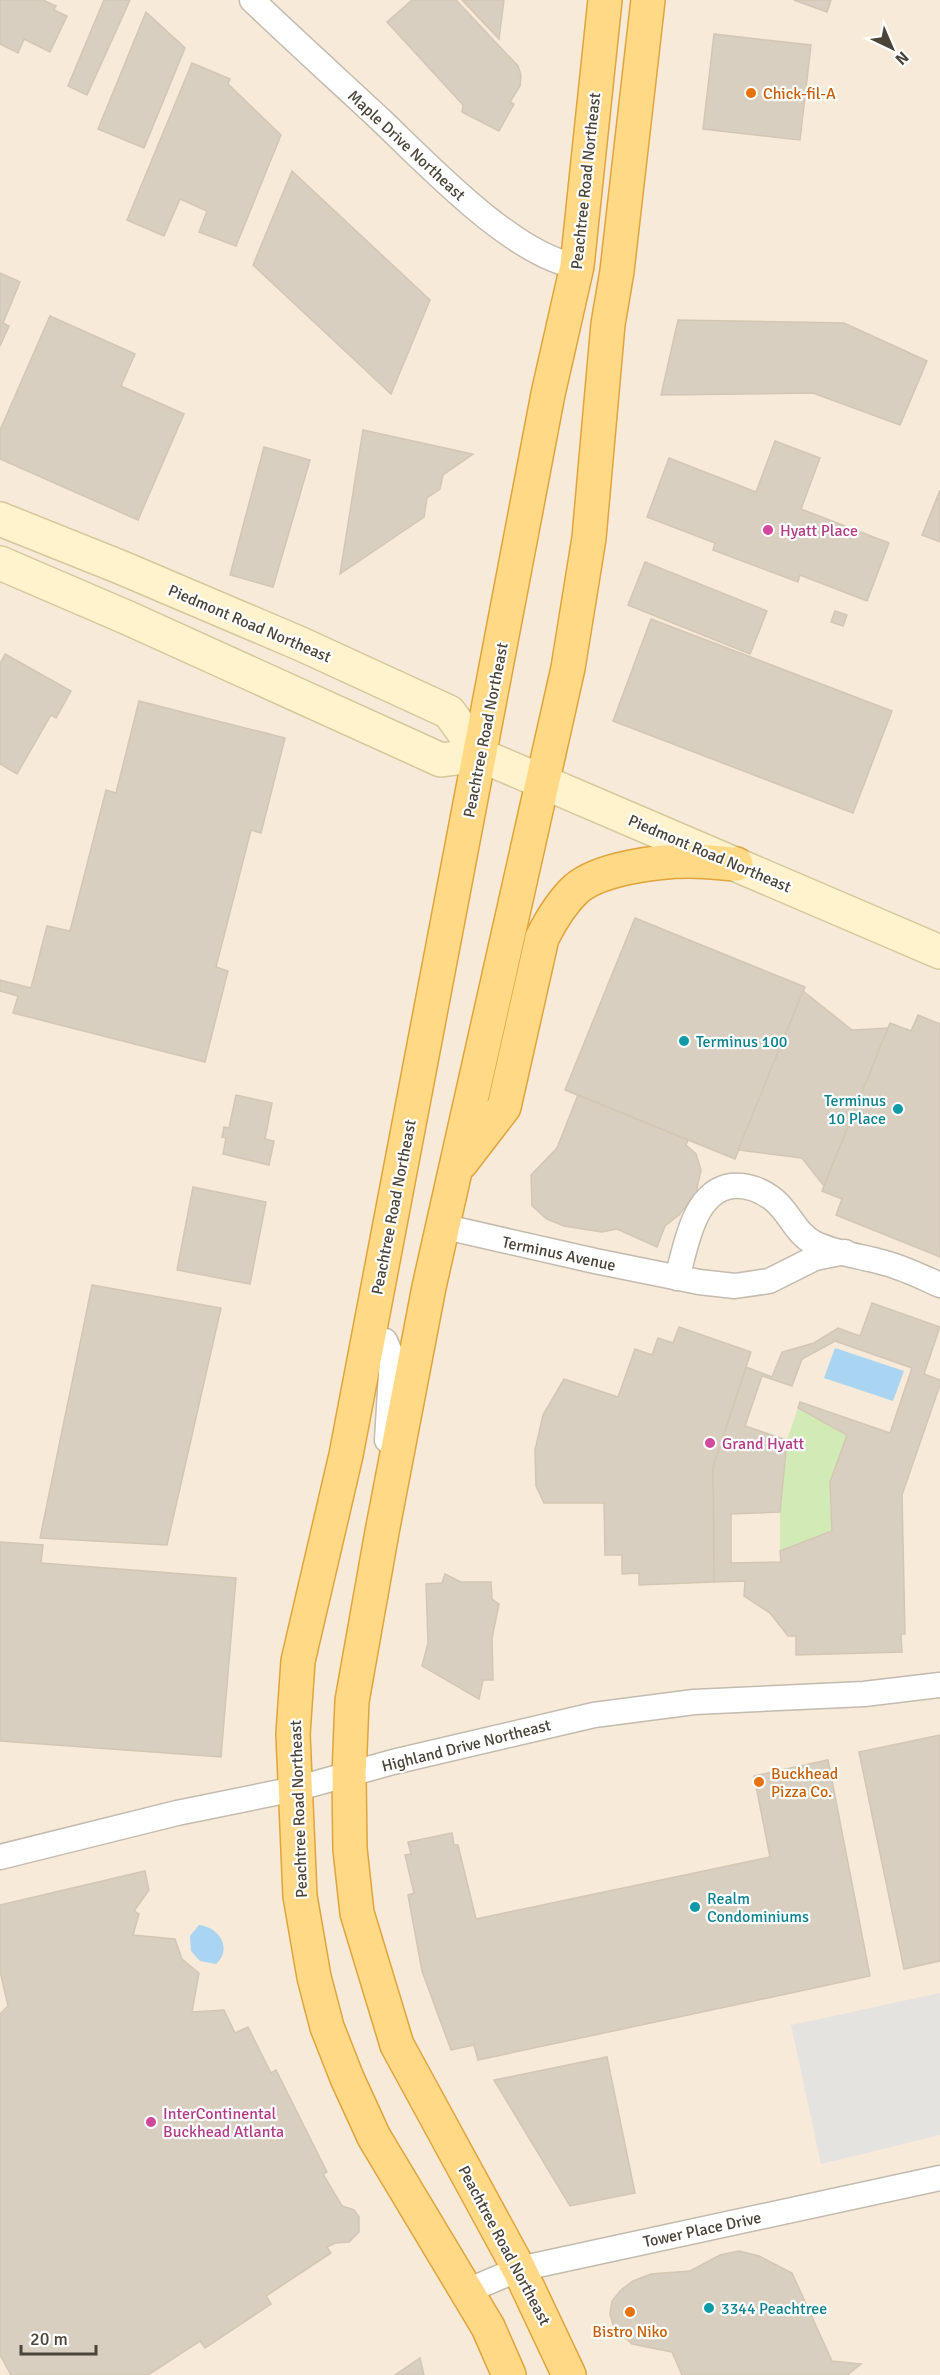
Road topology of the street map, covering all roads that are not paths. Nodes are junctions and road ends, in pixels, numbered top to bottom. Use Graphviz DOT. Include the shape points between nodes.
graph roads {
  1 [pos="252,0"];
  2 [pos="605,0"];
  3 [pos="648,0"];
  4 [pos="577,266"];
  5 [pos="0,519"];
  6 [pos="0,563"];
  7 [pos="480,755"];
  8 [pos="542,783"];
  9 [pos="736,864"];
  10 [pos="940,952"];
  11 [pos="454,1171"];
  12 [pos="441,1226"];
  13 [pos="845,1252"];
  14 [pos="677,1278"];
  15 [pos="940,1285"];
  16 [pos="367,1339"];
  17 [pos="381,1532"];
  18 [pos="940,1685"];
  19 [pos="348,1775"];
  20 [pos="295,1789"];
  21 [pos="0,1857"];
  22 [pos="940,2178"];
  23 [pos="519,2269"];
  24 [pos="467,2290"];
  25 [pos="509,2375"];
  26 [pos="570,2375"];
  1 -- 4 [label="street, Maple Drive Northeast" via="466,200 536,252"];
  2 -- 4 [label="highway, Peachtree Road Northeast"];
  3 -- 8 [label="highway, Peachtree Road Northeast" via="608,324 589,538 568,668"];
  4 -- 7 [label="highway, Peachtree Road Northeast" via="548,394"];
  5 -- 7 [label="main road, Piedmont Road Northeast" via="301,644 449,712"];
  6 -- 7 [label="main road" via="441,760"];
  7 -- 8 [label="main road, Piedmont Road Northeast"];
  7 -- 16 [label="highway, Peachtree Road Northeast"];
  8 -- 9 [label="main road, Piedmont Road Northeast"];
  8 -- 11 [label="highway, Peachtree Road Northeast"];
  9 -- 10 [label="main road, Piedmont Road Northeast"];
  9 -- 11 [label="highway" via="691,861 651,865 610,872 576,889 553,915 542,938 504,1107"];
  11 -- 12 [label="highway, Peachtree Road Northeast"];
  12 -- 14 [label="street, Terminus Avenue"];
  12 -- 17 [label="highway, Peachtree Road Northeast"];
  13 -- 14 [label="street, Terminus Avenue" via="815,1258 769,1281 735,1286"];
  13 -- 14 [label="street, Terminus Avenue" via="816,1244 801,1234 776,1201 757,1189 723,1187 707,1199 694,1219"];
  13 -- 15 [label="street, Terminus Avenue" via="886,1263"];
  16 -- 17 [label="street" via="385,1341 392,1357"];
  16 -- 20 [label="highway, Peachtree Road Northeast" via="346,1455 298,1661 293,1734"];
  17 -- 19 [label="highway, Peachtree Road Northeast" via="352,1701"];
  18 -- 19 [label="street, Highland Drive Northeast" via="864,1694 694,1702 594,1716"];
  19 -- 20 [label="street, Highland Drive Northeast"];
  19 -- 23 [label="highway, Peachtree Road Northeast" via="357,1913 397,2045"];
  20 -- 21 [label="street, Highland Drive Northeast" via="177,1813"];
  20 -- 24 [label="highway, Peachtree Road Northeast" via="300,1896 327,2027 374,2137"];
  22 -- 23 [label="street, Tower Place Drive"];
  23 -- 24 [label="street, Tower Place Drive"];
  23 -- 26 [label="highway, Peachtree Road Northeast"];
  24 -- 25 [label="highway, Peachtree Road Northeast"];
}
